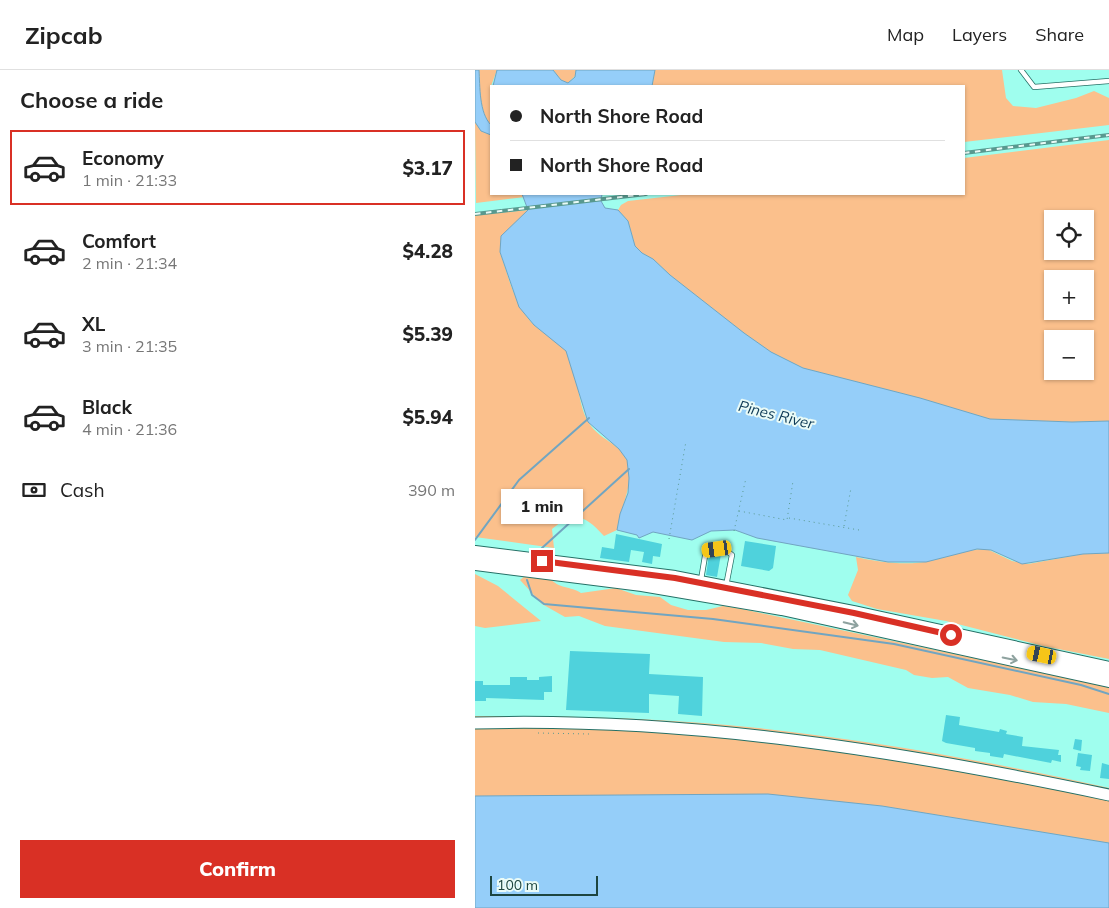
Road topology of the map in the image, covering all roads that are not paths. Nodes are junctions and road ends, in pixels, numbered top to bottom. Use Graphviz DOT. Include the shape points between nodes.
graph roads {
  1 [pos="1021,70"];
  2 [pos="1109,81"];
  3 [pos="475,553"];
  4 [pos="475,563"];
  5 [pos="701,583"];
  6 [pos="726,588"];
  7 [pos="1109,670"];
  8 [pos="1109,680"];
  9 [pos="475,723"];
  10 [pos="1109,795"];
  1 -- 2 [label="lane" via="1034,87"];
  3 -- 5 [label="highway"];
  4 -- 8 [label="highway, one-way" via="643,584 764,604"];
  5 -- 6 [label="highway"];
  5 -- 6 [label="lane" via="706,550 727,551 732,555"];
  6 -- 7 [label="highway"];
  9 -- 10 [label="main road" via="625,726 816,741 933,760"];
}
